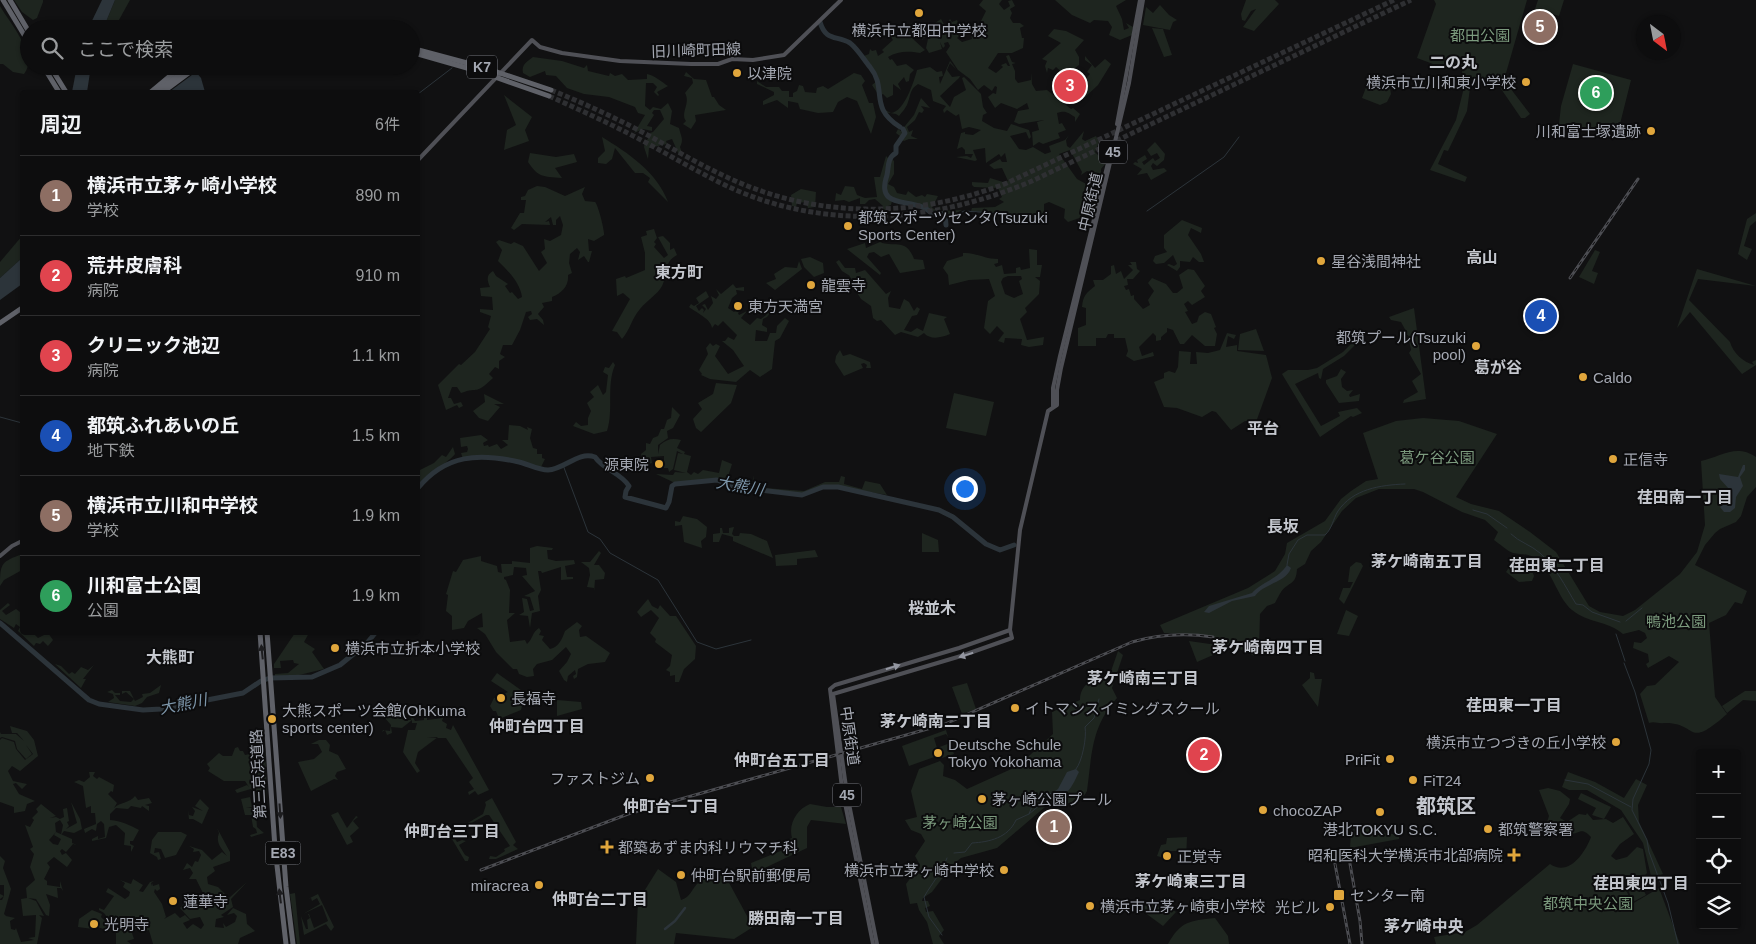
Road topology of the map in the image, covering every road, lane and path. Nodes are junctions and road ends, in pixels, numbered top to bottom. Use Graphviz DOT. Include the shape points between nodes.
graph roads {
  1 [pos="2,0"];
  2 [pos="10,0"];
  3 [pos="842,0"];
  4 [pos="1141,0"];
  5 [pos="22,20"];
  6 [pos="20,29"];
  7 [pos="420,50"];
  8 [pos="420,55"];
  9 [pos="49,75"];
  10 [pos="56,75"];
  11 [pos="171,75"];
  12 [pos="178,75"];
  13 [pos="184,75"];
  14 [pos="58,90"];
  15 [pos="65,90"];
  16 [pos="152,90"];
  17 [pos="162,90"];
  18 [pos="163,90"];
  19 [pos="551,90"];
  20 [pos="548,96"];
  21 [pos="420,158"];
  22 [pos="20,310"];
  23 [pos="0,324"];
  24 [pos="20,542"];
  25 [pos="0,556"];
  26 [pos="1010,630"];
  27 [pos="260,635"];
  28 [pos="267,635"];
  29 [pos="273,763"];
  30 [pos="286,944"];
  31 [pos="293,944"];
  32 [pos="873,944"];
  33 [pos="877,944"];
  1 -- 6 [label="highway"];
  2 -- 5 [label="highway"];
  3 -- 21 [label="main road, 旧川崎町田線" via="784,55 753,60 732,59 718,64 613,61 562,53 540,47 532,40"];
  4 -- 26 [label="main road, 中原街道 / 45" via="1129,83 1061,368 1055,406 1048,411 1020,530"];
  7 -- 19 [label="highway, K7, bridge"];
  8 -- 20 [label="highway, K7, bridge"];
  9 -- 14 [label="highway"];
  10 -- 15 [label="highway"];
  11 -- 16 [label="highway"];
  12 -- 17 [label="highway"];
  13 -- 18 [label="highway"];
  22 -- 23 [label="highway"];
  24 -- 25 [label="main road"];
  32 -- 26 [label="main road, 中原街道 / 45, one-way" via="842,788 830,689"];
  26 -- 33 [label="main road, 中原街道 / 45, one-way" via="1012,638 833,694 846,794"];
  29 -- 27 [label="highway, 第三京浜道路 / E83, one-way"];
  28 -- 29 [label="highway, 第三京浜道路 / E83"];
  30 -- 29 [label="highway, 第三京浜道路 / E83, one-way" via="276,858"];
  29 -- 31 [label="highway, 第三京浜道路 / E83, one-way"];
}
